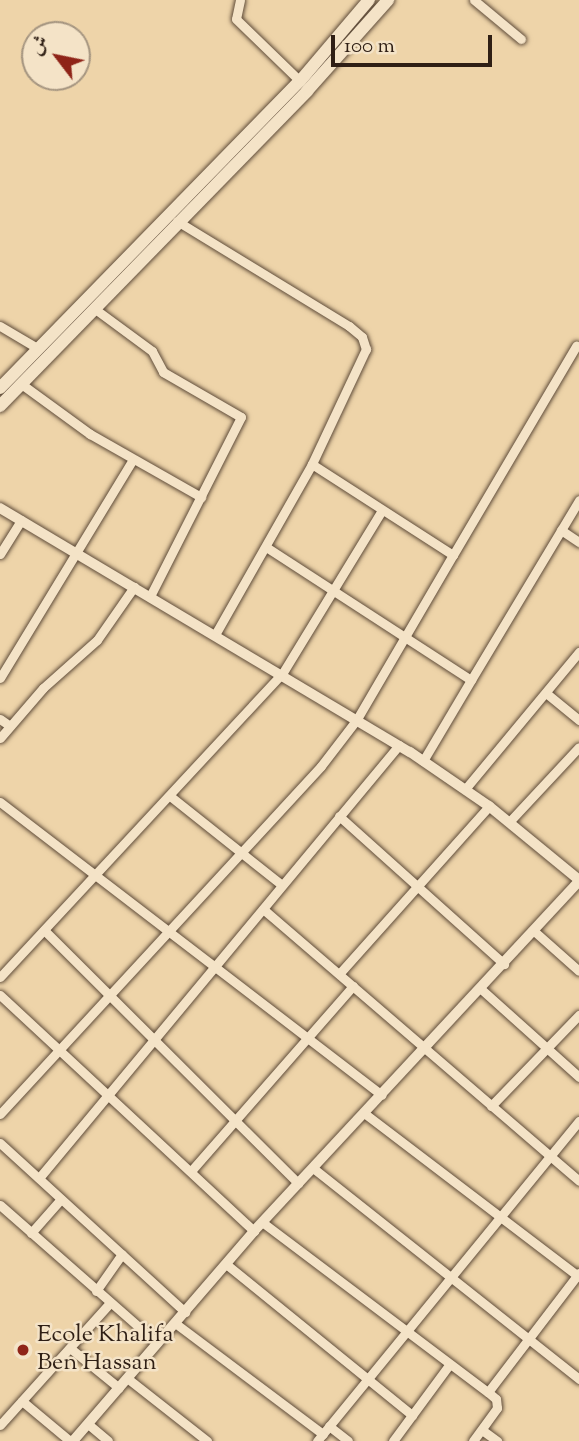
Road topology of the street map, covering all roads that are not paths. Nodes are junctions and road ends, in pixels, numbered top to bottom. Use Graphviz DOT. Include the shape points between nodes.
graph roads {
  1 [pos="240,0"];
  2 [pos="369,0"];
  3 [pos="388,0"];
  4 [pos="474,0"];
  5 [pos="521,39"];
  6 [pos="300,81"];
  7 [pos="177,221"];
  8 [pos="95,309"];
  9 [pos="0,326"];
  10 [pos="576,346"];
  11 [pos="37,348"];
  12 [pos="20,383"];
  13 [pos="1,384"];
  14 [pos="0,406"];
  15 [pos="133,459"];
  16 [pos="312,464"];
  17 [pos="201,497"];
  18 [pos="579,500"];
  19 [pos="0,508"];
  20 [pos="382,510"];
  21 [pos="21,520"];
  22 [pos="561,530"];
  23 [pos="579,542"];
  24 [pos="266,547"];
  25 [pos="75,551"];
  26 [pos="0,554"];
  27 [pos="453,555"];
  28 [pos="134,587"];
  29 [pos="335,591"];
  30 [pos="150,596"];
  31 [pos="215,635"];
  32 [pos="404,636"];
  33 [pos="579,652"];
  34 [pos="282,674"];
  35 [pos="0,678"];
  36 [pos="471,680"];
  37 [pos="546,692"];
  38 [pos="0,719"];
  39 [pos="356,719"];
  40 [pos="579,720"];
  41 [pos="10,726"];
  42 [pos="0,738"];
  43 [pos="398,745"];
  44 [pos="579,747"];
  45 [pos="423,761"];
  46 [pos="466,788"];
  47 [pos="170,796"];
  48 [pos="0,802"];
  49 [pos="489,806"];
  50 [pos="339,816"];
  51 [pos="510,821"];
  52 [pos="243,853"];
  53 [pos="95,876"];
  54 [pos="579,881"];
  55 [pos="282,885"];
  56 [pos="418,887"];
  57 [pos="263,909"];
  58 [pos="44,930"];
  59 [pos="534,931"];
  60 [pos="170,934"];
  61 [pos="504,964"];
  62 [pos="215,969"];
  63 [pos="579,971"];
  64 [pos="339,974"];
  65 [pos="0,977"];
  66 [pos="353,986"];
  67 [pos="481,989"];
  68 [pos="0,995"];
  69 [pos="111,996"];
  70 [pos="579,1015"];
  71 [pos="308,1038"];
  72 [pos="156,1040"];
  73 [pos="425,1048"];
  74 [pos="547,1048"];
  75 [pos="61,1050"];
  76 [pos="579,1077"];
  77 [pos="110,1093"];
  78 [pos="382,1095"];
  79 [pos="491,1106"];
  80 [pos="364,1113"];
  81 [pos="0,1114"];
  82 [pos="234,1119"];
  83 [pos="579,1121"];
  84 [pos="0,1143"];
  85 [pos="548,1155"];
  86 [pos="313,1168"];
  87 [pos="191,1171"];
  88 [pos="39,1178"];
  89 [pos="579,1181"];
  90 [pos="298,1183"];
  91 [pos="61,1199"];
  92 [pos="0,1205"];
  93 [pos="498,1215"];
  94 [pos="258,1227"];
  95 [pos="31,1233"];
  96 [pos="122,1254"];
  97 [pos="226,1264"];
  98 [pos="578,1276"];
  99 [pos="449,1278"];
  100 [pos="96,1291"];
  101 [pos="110,1303"];
  102 [pos="185,1312"];
  103 [pos="175,1323"];
  104 [pos="405,1332"];
  105 [pos="527,1337"];
  106 [pos="158,1343"];
  107 [pos="70,1348"];
  108 [pos="449,1365"];
  109 [pos="127,1378"];
  110 [pos="368,1378"];
  111 [pos="579,1379"];
  112 [pos="119,1388"];
  113 [pos="488,1392"];
  114 [pos="22,1401"];
  115 [pos="412,1415"];
  116 [pos="88,1424"];
  117 [pos="0,1425"];
  118 [pos="482,1430"];
  119 [pos="323,1434"];
  120 [pos="72,1441"];
  121 [pos="108,1441"];
  122 [pos="207,1441"];
  123 [pos="348,1441"];
  124 [pos="393,1441"];
  125 [pos="473,1441"];
  126 [pos="497,1441"];
  1 -- 6 [label="street" via="236,19"];
  2 -- 6 [label="main road"];
  3 -- 7 [label="main road" via="307,91"];
  4 -- 5 [label="street"];
  6 -- 11 [label="main road"];
  7 -- 8 [label="main road"];
  7 -- 16 [label="street" via="362,337 364,358"];
  8 -- 12 [label="main road"];
  8 -- 17 [label="street" via="152,351 163,372 241,417"];
  9 -- 11 [label="street"];
  10 -- 27 [label="street"];
  11 -- 13 [label="main road"];
  12 -- 14 [label="main road"];
  12 -- 15 [label="street"];
  15 -- 17 [label="street"];
  15 -- 25 [label="street"];
  16 -- 20 [label="street"];
  16 -- 24 [label="street"];
  17 -- 30 [label="street"];
  18 -- 22 [label="street"];
  19 -- 21 [label="street"];
  20 -- 27 [label="street"];
  20 -- 29 [label="street"];
  21 -- 25 [label="street"];
  21 -- 26 [label="street"];
  22 -- 23 [label="street"];
  22 -- 36 [label="street"];
  24 -- 29 [label="street"];
  24 -- 31 [label="street"];
  25 -- 28 [label="street"];
  25 -- 35 [label="street"];
  27 -- 32 [label="street"];
  28 -- 30 [label="street"];
  28 -- 41 [label="street" via="97,640 43,688"];
  29 -- 32 [label="street"];
  29 -- 34 [label="street"];
  30 -- 31 [label="street"];
  31 -- 34 [label="street"];
  32 -- 36 [label="street"];
  32 -- 39 [label="street"];
  33 -- 37 [label="street"];
  34 -- 39 [label="street"];
  34 -- 47 [label="street"];
  36 -- 45 [label="street"];
  37 -- 40 [label="street"];
  37 -- 46 [label="street"];
  38 -- 41 [label="street"];
  39 -- 43 [label="street"];
  39 -- 52 [label="street"];
  41 -- 42 [label="street"];
  43 -- 45 [label="street"];
  43 -- 50 [label="street"];
  44 -- 51 [label="street"];
  45 -- 46 [label="street"];
  46 -- 49 [label="street"];
  47 -- 52 [label="street"];
  47 -- 53 [label="street"];
  48 -- 53 [label="street"];
  49 -- 51 [label="street"];
  49 -- 56 [label="street"];
  50 -- 55 [label="street"];
  50 -- 56 [label="street"];
  51 -- 54 [label="street"];
  52 -- 55 [label="street"];
  52 -- 60 [label="street"];
  53 -- 58 [label="street"];
  53 -- 60 [label="street"];
  54 -- 59 [label="street"];
  55 -- 57 [label="street"];
  56 -- 61 [label="street"];
  56 -- 64 [label="street"];
  57 -- 62 [label="street"];
  57 -- 64 [label="street"];
  58 -- 65 [label="street"];
  58 -- 69 [label="street"];
  59 -- 61 [label="street"];
  59 -- 63 [label="street"];
  60 -- 62 [label="street"];
  60 -- 69 [label="street"];
  61 -- 67 [label="street"];
  62 -- 71 [label="street"];
  62 -- 72 [label="street"];
  64 -- 66 [label="street"];
  66 -- 71 [label="street"];
  66 -- 73 [label="street"];
  67 -- 73 [label="street"];
  67 -- 74 [label="street"];
  68 -- 75 [label="street"];
  69 -- 72 [label="street"];
  69 -- 75 [label="street"];
  70 -- 74 [label="street"];
  71 -- 78 [label="street"];
  71 -- 82 [label="street"];
  72 -- 77 [label="street"];
  72 -- 82 [label="street"];
  73 -- 78 [label="street"];
  73 -- 79 [label="street"];
  74 -- 76 [label="street"];
  74 -- 79 [label="street"];
  75 -- 77 [label="street"];
  75 -- 81 [label="street"];
  77 -- 87 [label="street"];
  77 -- 88 [label="street"];
  78 -- 80 [label="street"];
  79 -- 85 [label="street"];
  80 -- 86 [label="street"];
  80 -- 93 [label="street"];
  82 -- 87 [label="street"];
  82 -- 90 [label="street"];
  83 -- 85 [label="street"];
  84 -- 88 [label="street"];
  85 -- 89 [label="street"];
  85 -- 93 [label="street"];
  86 -- 90 [label="street"];
  86 -- 99 [label="street"];
  87 -- 94 [label="street"];
  88 -- 91 [label="street"];
  90 -- 94 [label="street"];
  91 -- 95 [label="street"];
  91 -- 96 [label="street"];
  92 -- 95 [label="street"];
  93 -- 98 [label="street"];
  93 -- 99 [label="street"];
  94 -- 97 [label="street"];
  94 -- 104 [label="street"];
  95 -- 100 [label="street"];
  96 -- 100 [label="street"];
  96 -- 102 [label="street"];
  97 -- 102 [label="street"];
  97 -- 110 [label="street"];
  98 -- 105 [label="street"];
  99 -- 104 [label="street"];
  99 -- 105 [label="street"];
  100 -- 101 [label="street"];
  101 -- 106 [label="street"];
  101 -- 107 [label="street"];
  102 -- 103 [label="street"];
  103 -- 106 [label="street"];
  103 -- 119 [label="street"];
  104 -- 108 [label="street"];
  104 -- 110 [label="street"];
  105 -- 111 [label="street"];
  105 -- 113 [label="street"];
  106 -- 109 [label="street"];
  107 -- 112 [label="street"];
  107 -- 114 [label="street"];
  108 -- 113 [label="street"];
  108 -- 115 [label="street"];
  109 -- 112 [label="street"];
  109 -- 122 [label="street"];
  110 -- 115 [label="street"];
  110 -- 119 [label="street"];
  112 -- 116 [label="street"];
  113 -- 118 [label="street" via="497,1406"];
  114 -- 117 [label="street"];
  114 -- 120 [label="street"];
  115 -- 124 [label="street"];
  116 -- 120 [label="street"];
  116 -- 121 [label="street"];
  118 -- 125 [label="street"];
  118 -- 126 [label="street"];
  119 -- 123 [label="street"];
}
